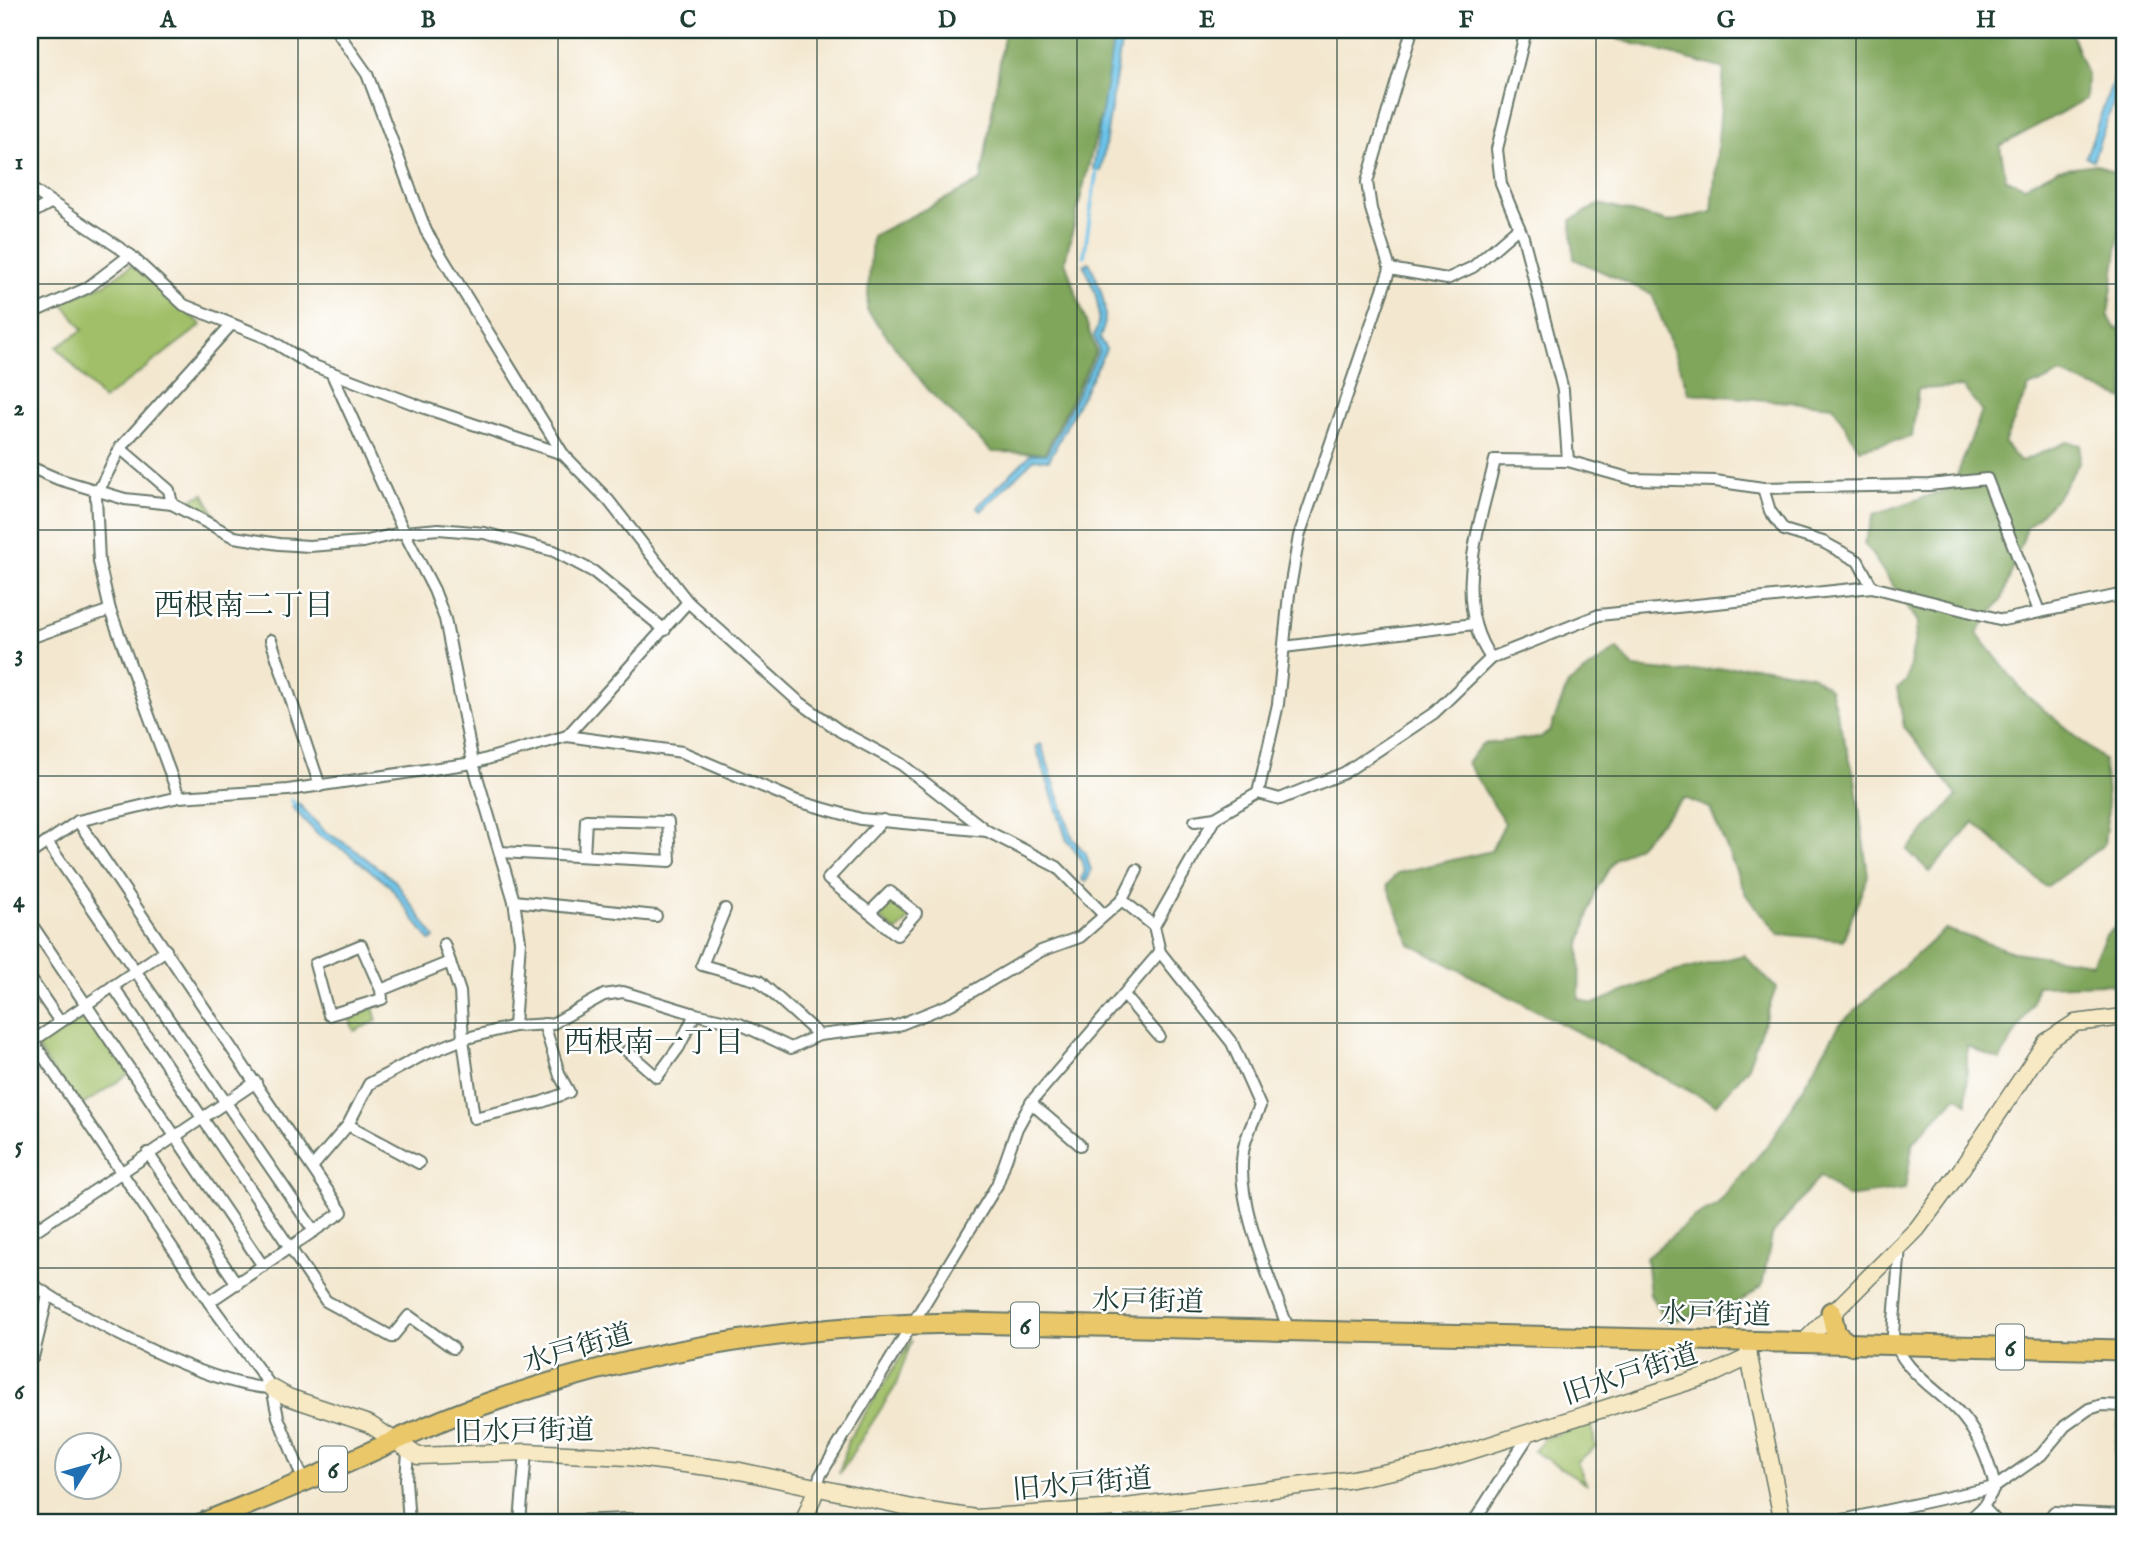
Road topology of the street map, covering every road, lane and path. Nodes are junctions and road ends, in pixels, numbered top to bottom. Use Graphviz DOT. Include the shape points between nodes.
graph roads {
  1 [pos="336,30"];
  2 [pos="1412,30"];
  3 [pos="1527,30"];
  4 [pos="30,188"];
  5 [pos="50,203"];
  6 [pos="30,214"];
  7 [pos="1519,227"];
  8 [pos="130,255"];
  9 [pos="1390,270"];
  10 [pos="30,314"];
  11 [pos="230,326"];
  12 [pos="331,372"];
  13 [pos="120,448"];
  14 [pos="563,454"];
  15 [pos="1568,461"];
  16 [pos="30,467"];
  17 [pos="1763,488"];
  18 [pos="98,489"];
  19 [pos="172,504"];
  20 [pos="404,532"];
  21 [pos="1872,587"];
  22 [pos="2124,594"];
  23 [pos="688,602"];
  24 [pos="110,610"];
  25 [pos="2039,611"];
  26 [pos="1474,624"];
  27 [pos="665,630"];
  28 [pos="30,638"];
  29 [pos="271,640"];
  30 [pos="1284,647"];
  31 [pos="1490,659"];
  32 [pos="567,736"];
  33 [pos="474,763"];
  34 [pos="320,786"];
  35 [pos="1258,793"];
  36 [pos="179,797"];
  37 [pos="1215,818"];
  38 [pos="883,820"];
  39 [pos="78,821"];
  40 [pos="1195,821"];
  41 [pos="987,831"];
  42 [pos="47,842"];
  43 [pos="500,852"];
  44 [pos="30,854"];
  45 [pos="584,856"];
  46 [pos="1137,870"];
  47 [pos="1122,900"];
  48 [pos="514,901"];
  49 [pos="725,909"];
  50 [pos="869,913"];
  51 [pos="1104,915"];
  52 [pos="656,916"];
  53 [pos="30,922"];
  54 [pos="1154,926"];
  55 [pos="444,944"];
  56 [pos="166,950"];
  57 [pos="1160,952"];
  58 [pos="450,962"];
  59 [pos="135,971"];
  60 [pos="30,978"];
  61 [pos="113,986"];
  62 [pos="381,990"];
  63 [pos="1124,995"];
  64 [pos="85,1005"];
  65 [pos="695,1014"];
  66 [pos="2124,1017"];
  67 [pos="60,1022"];
  68 [pos="544,1024"];
  69 [pos="514,1026"];
  70 [pos="818,1035"];
  71 [pos="1159,1036"];
  72 [pos="463,1039"];
  73 [pos="31,1040"];
  74 [pos="627,1051"];
  75 [pos="256,1082"];
  76 [pos="225,1102"];
  77 [pos="1031,1103"];
  78 [pos="201,1118"];
  79 [pos="348,1125"];
  80 [pos="175,1135"];
  81 [pos="1080,1145"];
  82 [pos="148,1153"];
  83 [pos="419,1163"];
  84 [pos="313,1166"];
  85 [pos="120,1171"];
  86 [pos="30,1216"];
  87 [pos="34,1231"];
  88 [pos="314,1231"];
  89 [pos="1900,1246"];
  90 [pos="289,1249"];
  91 [pos="263,1266"];
  92 [pos="30,1283"];
  93 [pos="237,1284"];
  94 [pos="48,1295"];
  95 [pos="209,1302"];
  96 [pos="1831,1312"];
  97 [pos="913,1324"];
  98 [pos="1289,1331"];
  99 [pos="1803,1343"];
  100 [pos="1850,1345"];
  101 [pos="1895,1345"];
  102 [pos="453,1348"];
  103 [pos="1748,1349"];
  104 [pos="2124,1350"];
  105 [pos="30,1358"];
  106 [pos="272,1388"];
  107 [pos="2124,1406"];
  108 [pos="1531,1432"];
  109 [pos="402,1446"];
  110 [pos="526,1452"];
  111 [pos="304,1482"];
  112 [pos="817,1487"];
  113 [pos="1995,1487"];
  114 [pos="2124,1489"];
  115 [pos="1983,1507"];
  116 [pos="921,1516"];
  117 [pos="1119,1516"];
  118 [pos="225,1519"];
  119 [pos="2123,1519"];
  120 [pos="203,1523"];
  121 [pos="409,1523"];
  122 [pos="520,1523"];
  123 [pos="688,1523"];
  124 [pos="803,1523"];
  125 [pos="1473,1523"];
  126 [pos="1783,1523"];
  127 [pos="1829,1523"];
  128 [pos="1966,1523"];
  129 [pos="1998,1523"];
  130 [pos="2046,1523"];
  1 -- 14 [label="street" via="367,74 426,231"];
  2 -- 9 [label="street" via="1367,182"];
  3 -- 7 [label="street" via="1497,149 1501,184"];
  4 -- 5 [label="street"];
  5 -- 6 [label="street"];
  5 -- 8 [label="street"];
  7 -- 9 [label="street" via="1473,267 1447,279"];
  7 -- 15 [label="street" via="1563,390"];
  8 -- 10 [label="street" via="87,288"];
  8 -- 11 [label="street" via="184,305"];
  9 -- 30 [label="street" via="1299,536"];
  11 -- 12 [label="street" via="267,338"];
  11 -- 13 [label="street"];
  12 -- 14 [label="street"];
  12 -- 20 [label="street"];
  13 -- 18 [label="street"];
  13 -- 19 [label="street" via="169,490"];
  14 -- 23 [label="street" via="609,501"];
  15 -- 17 [label="street" via="1632,480 1715,481"];
  15 -- 26 [label="street" via="1495,460 1471,568"];
  16 -- 18 [label="street"];
  17 -- 21 [label="street" via="1770,511 1784,530 1823,542 1858,561"];
  17 -- 25 [label="street" via="1929,485 1987,479"];
  18 -- 19 [label="street" via="125,499"];
  18 -- 24 [label="street" via="95,526"];
  19 -- 20 [label="street" via="234,537 279,544 309,547 363,542"];
  20 -- 27 [label="street" via="484,533 554,551 594,572"];
  20 -- 33 [label="street" via="444,619"];
  21 -- 25 [label="street" via="2003,620"];
  21 -- 31 [label="street" via="1599,615"];
  22 -- 25 [label="street"];
  23 -- 27 [label="street"];
  23 -- 41 [label="street" via="798,701 840,731 901,764"];
  24 -- 28 [label="street"];
  24 -- 36 [label="street"];
  26 -- 30 [label="street"];
  26 -- 31 [label="street"];
  27 -- 32 [label="street"];
  29 -- 34 [label="street"];
  30 -- 35 [label="street" via="1278,704"];
  31 -- 35 [label="street" via="1434,713 1344,773 1280,799"];
  32 -- 33 [label="street"];
  32 -- 38 [label="street" via="682,752 797,801 861,819"];
  33 -- 34 [label="street"];
  33 -- 43 [label="street"];
  34 -- 36 [label="street"];
  35 -- 37 [label="street"];
  36 -- 39 [label="street"];
  37 -- 40 [label="street"];
  37 -- 54 [label="street"];
  38 -- 41 [label="street"];
  38 -- 50 [label="street" via="828,879"];
  39 -- 42 [label="street"];
  39 -- 56 [label="street"];
  41 -- 51 [label="street" via="1057,867"];
  42 -- 44 [label="street"];
  42 -- 59 [label="street"];
  43 -- 45 [label="street"];
  43 -- 48 [label="street"];
  45 -- 45 [label="street" via="670,861 668,822 586,820"];
  46 -- 47 [label="street"];
  47 -- 51 [label="street"];
  47 -- 54 [label="street"];
  48 -- 52 [label="street"];
  48 -- 69 [label="street" via="520,941"];
  49 -- 70 [label="street" via="702,965 760,981"];
  51 -- 70 [label="street" via="1080,937 1041,951 951,1004 896,1026"];
  53 -- 64 [label="street"];
  54 -- 57 [label="street"];
  55 -- 58 [label="street"];
  56 -- 59 [label="street"];
  56 -- 75 [label="street"];
  57 -- 63 [label="street"];
  57 -- 98 [label="street" via="1232,1043 1260,1106 1243,1152 1244,1186 1256,1241"];
  58 -- 62 [label="street"];
  58 -- 72 [label="street" via="460,992"];
  59 -- 61 [label="street"];
  59 -- 76 [label="street"];
  60 -- 67 [label="street"];
  61 -- 64 [label="street"];
  61 -- 78 [label="street"];
  62 -- 62 [label="street" via="382,999 329,1015 315,964 361,946"];
  63 -- 71 [label="street"];
  63 -- 77 [label="street"];
  64 -- 67 [label="street"];
  64 -- 80 [label="street"];
  65 -- 68 [label="street" via="623,992 604,995"];
  65 -- 70 [label="street" via="740,1024 791,1048"];
  65 -- 74 [label="street" via="657,1077"];
  66 -- 89 [label="street" via="2075,1023 2046,1042 1961,1171"];
  67 -- 73 [label="street"];
  68 -- 69 [label="street"];
  68 -- 72 [label="street" via="569,1092 474,1118"];
  69 -- 72 [label="street"];
  72 -- 79 [label="street" via="369,1084"];
  73 -- 85 [label="street"];
  75 -- 76 [label="street"];
  75 -- 84 [label="street"];
  76 -- 78 [label="street"];
  76 -- 88 [label="street"];
  77 -- 81 [label="street"];
  77 -- 97 [label="street" via="997,1185"];
  78 -- 80 [label="street"];
  78 -- 90 [label="street"];
  79 -- 83 [label="street"];
  79 -- 84 [label="street"];
  80 -- 82 [label="street"];
  80 -- 91 [label="street"];
  82 -- 85 [label="street"];
  82 -- 93 [label="street"];
  84 -- 88 [label="street" via="342,1212"];
  85 -- 87 [label="street"];
  85 -- 95 [label="street"];
  86 -- 87 [label="street"];
  88 -- 90 [label="street"];
  89 -- 96 [label="street"];
  89 -- 101 [label="street"];
  90 -- 91 [label="street"];
  90 -- 102 [label="street" via="326,1301 392,1337 409,1316"];
  91 -- 93 [label="street"];
  92 -- 94 [label="street"];
  93 -- 95 [label="street"];
  94 -- 105 [label="street"];
  94 -- 106 [label="street" via="165,1357 255,1388"];
  95 -- 106 [label="street"];
  96 -- 99 [label="street"];
  96 -- 100 [label="highway" via="1836,1334"];
  97 -- 98 [label="highway, 水戸街道 / 6"];
  97 -- 109 [label="highway, 水戸街道 / 6" via="782,1333 638,1358 490,1402"];
  97 -- 112 [label="street" via="825,1466"];
  98 -- 103 [label="highway, 水戸街道 / 6"];
  99 -- 100 [label="highway, 水戸街道 / 6"];
  99 -- 103 [label="highway, 水戸街道 / 6"];
  100 -- 101 [label="highway, 水戸街道 / 6"];
  101 -- 104 [label="highway, 水戸街道 / 6"];
  101 -- 113 [label="street" via="1976,1435"];
  103 -- 108 [label="street, 旧水戸街道" via="1713,1374"];
  103 -- 126 [label="street"];
  106 -- 109 [label="street" via="369,1424"];
  106 -- 111 [label="street" via="278,1417"];
  107 -- 113 [label="street" via="2089,1409 2065,1426 2041,1455"];
  108 -- 117 [label="street, 旧水戸街道" via="1433,1463"];
  108 -- 125 [label="street"];
  109 -- 110 [label="street, 旧水戸街道" via="435,1457"];
  109 -- 111 [label="highway, 水戸街道 / 6"];
  109 -- 121 [label="street"];
  110 -- 112 [label="street, 旧水戸街道" via="629,1457 740,1471"];
  110 -- 122 [label="street"];
  111 -- 118 [label="highway, 水戸街道 / 6"];
  112 -- 116 [label="street, 旧水戸街道"];
  112 -- 124 [label="street"];
  113 -- 115 [label="street"];
  113 -- 127 [label="street"];
  114 -- 119 [label="street"];
  115 -- 128 [label="street"];
  115 -- 129 [label="street"];
  116 -- 117 [label="street, 旧水戸街道"];
  118 -- 120 [label="highway, 水戸街道 / 6"];
  119 -- 130 [label="street" via="2054,1512"];
  122 -- 123 [label="street" via="627,1519"];
}
